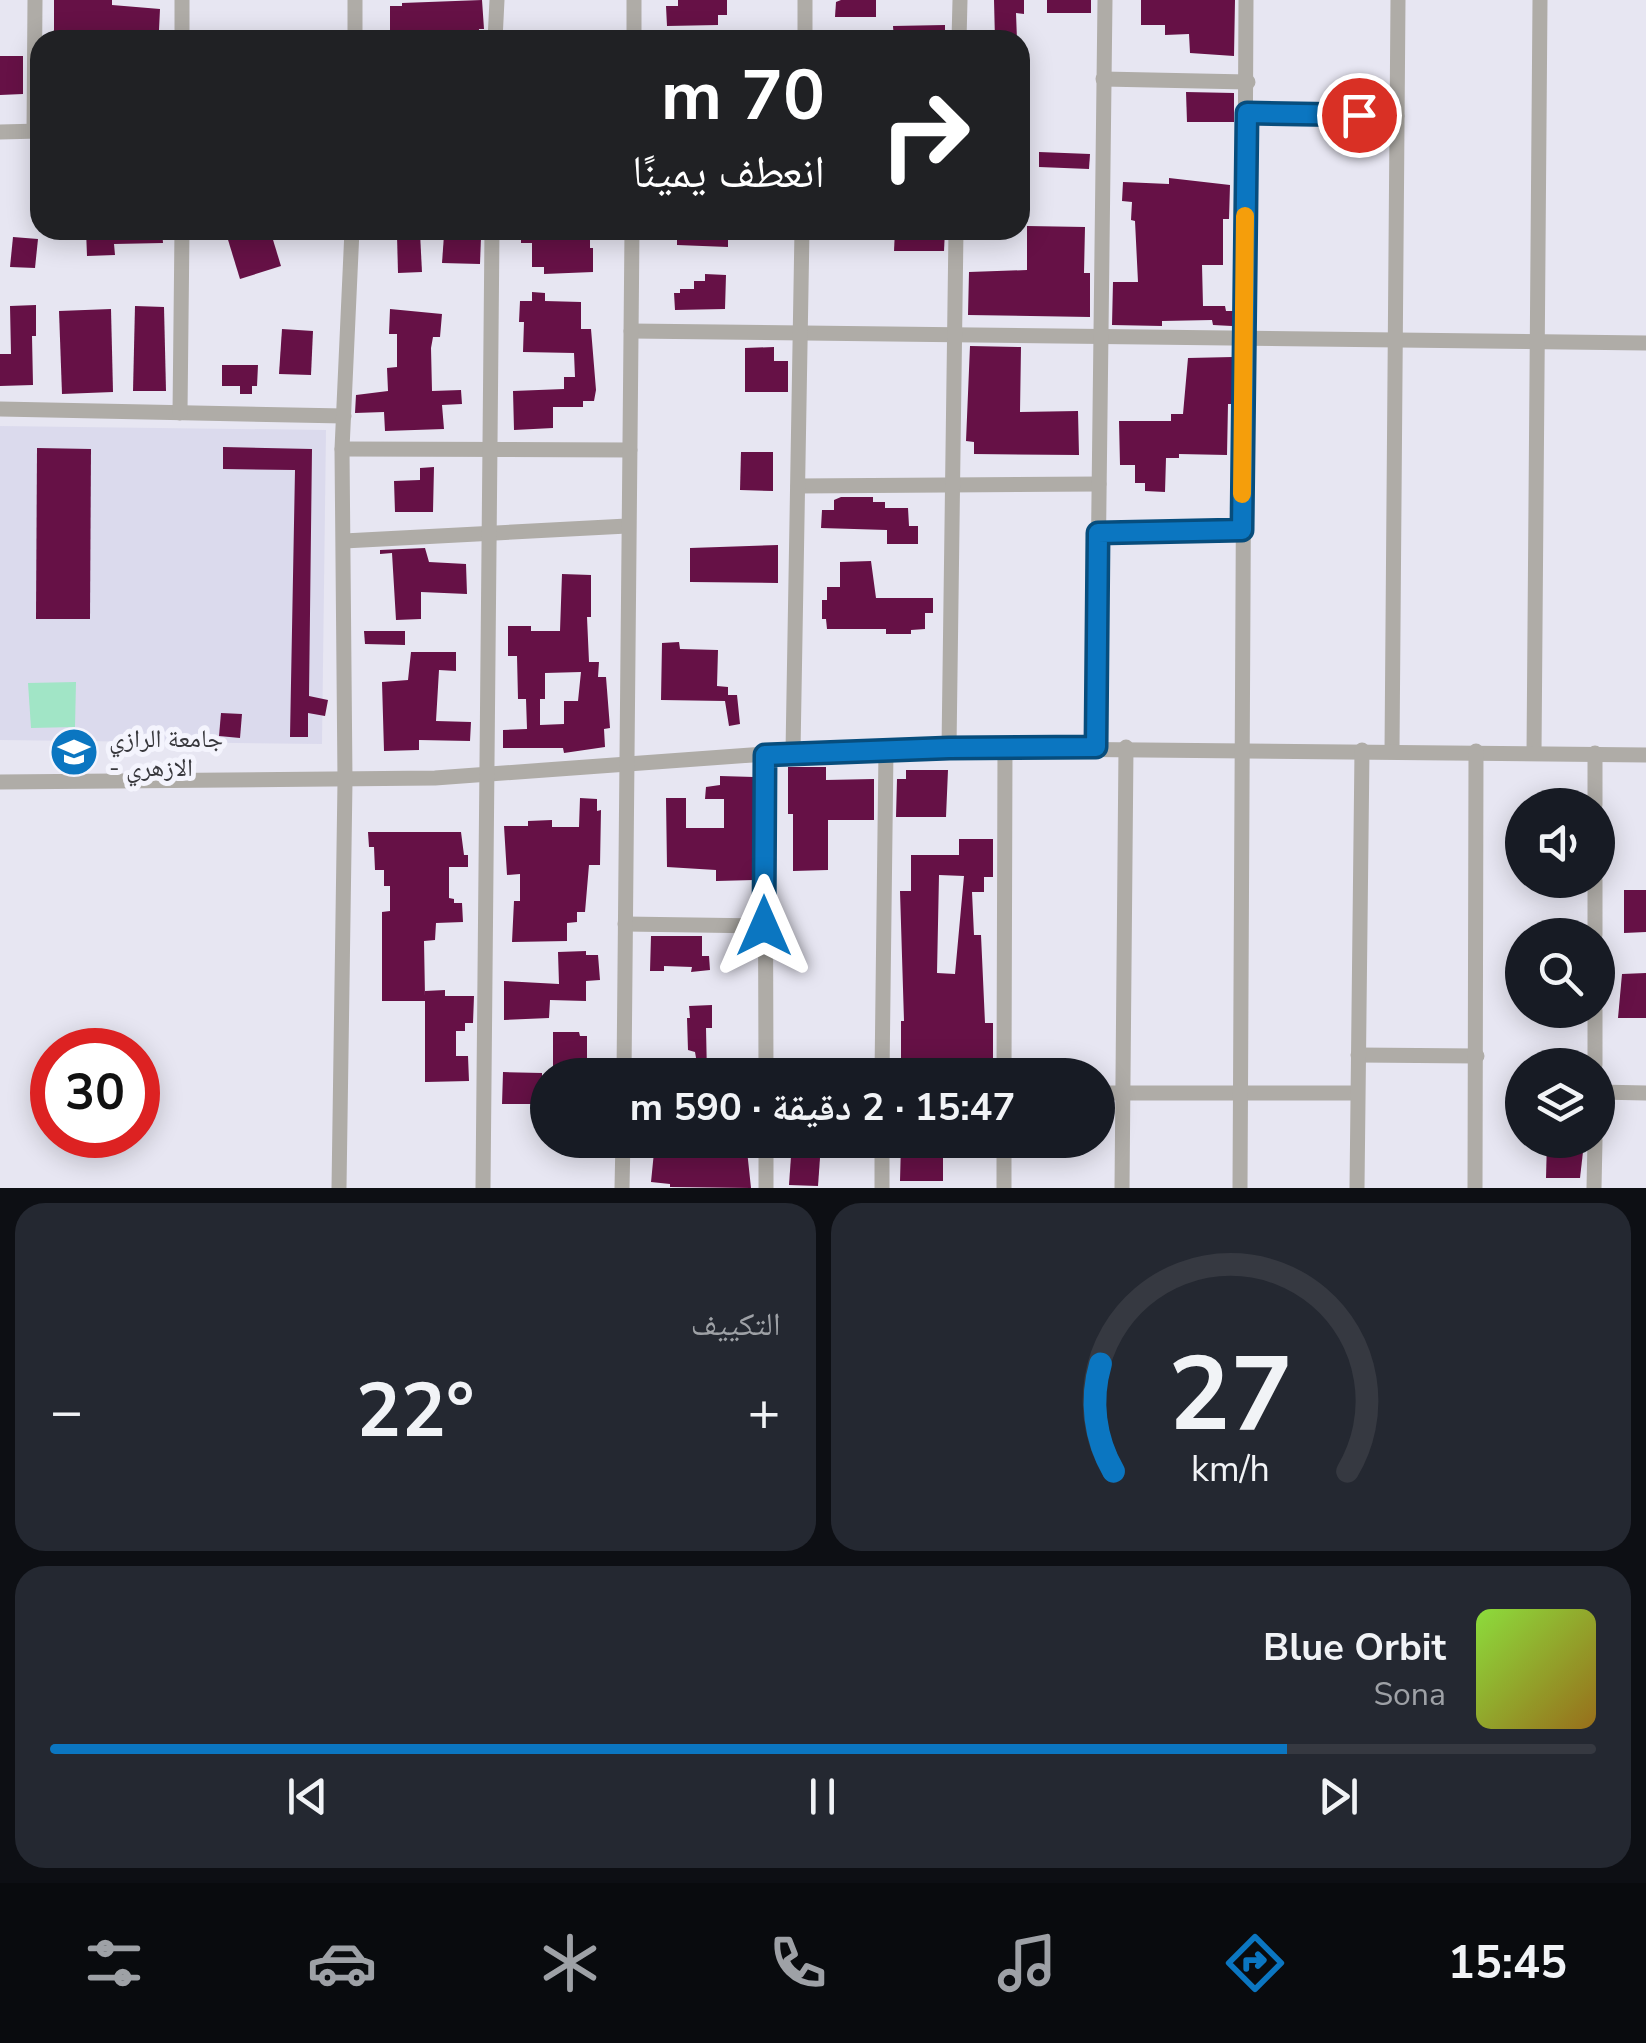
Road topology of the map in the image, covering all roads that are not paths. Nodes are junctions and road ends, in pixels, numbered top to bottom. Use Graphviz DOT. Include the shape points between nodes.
graph roads {
  1 [pos="35,0"];
  2 [pos="182,0"];
  3 [pos="355,0"];
  4 [pos="497,0"];
  5 [pos="634,0"];
  6 [pos="805,0"];
  7 [pos="960,0"];
  8 [pos="1105,0"];
  9 [pos="1246,0"];
  10 [pos="1398,0"];
  11 [pos="1540,0"];
  12 [pos="35,30"];
  13 [pos="182,30"];
  14 [pos="356,30"];
  15 [pos="496,30"];
  16 [pos="634,30"];
  17 [pos="805,30"];
  18 [pos="959,30"];
  19 [pos="1103,79"];
  20 [pos="1248,82"];
  21 [pos="1247,113"];
  22 [pos="1397,116"];
  23 [pos="30,131"];
  24 [pos="0,132"];
  25 [pos="182,240"];
  26 [pos="352,240"];
  27 [pos="492,240"];
  28 [pos="632,240"];
  29 [pos="802,240"];
  30 [pos="956,240"];
  31 [pos="631,330"];
  32 [pos="800,333"];
  33 [pos="955,334"];
  34 [pos="1101,336"];
  35 [pos="1244,338"];
  36 [pos="1395,340"];
  37 [pos="1538,342"];
  38 [pos="1646,343"];
  39 [pos="0,409"];
  40 [pos="180,413"];
  41 [pos="344,416"];
  42 [pos="342,449"];
  43 [pos="490,450"];
  44 [pos="630,450"];
  45 [pos="1099,484"];
  46 [pos="798,486"];
  47 [pos="952,486"];
  48 [pos="627,526"];
  49 [pos="1242,530"];
  50 [pos="488,532"];
  51 [pos="1098,533"];
  52 [pos="344,541"];
  53 [pos="1006,747"];
  54 [pos="1096,747"];
  55 [pos="1126,747"];
  56 [pos="949,748"];
  57 [pos="1241,749"];
  58 [pos="886,750"];
  59 [pos="1362,750"];
  60 [pos="1392,750"];
  61 [pos="1476,751"];
  62 [pos="794,752"];
  63 [pos="1534,753"];
  64 [pos="1595,753"];
  65 [pos="765,755"];
  66 [pos="1646,755"];
  67 [pos="627,762"];
  68 [pos="485,776"];
  69 [pos="345,781"];
  70 [pos="0,782"];
  71 [pos="1595,788"];
  72 [pos="625,924"];
  73 [pos="764,926"];
  74 [pos="1358,1055"];
  75 [pos="1477,1056"];
  76 [pos="624,1058"];
  77 [pos="766,1058"];
  78 [pos="882,1058"];
  79 [pos="1004,1058"];
  80 [pos="1615,1092"];
  81 [pos="1357,1093"];
  82 [pos="1646,1093"];
  83 [pos="1115,1094"];
  84 [pos="1122,1094"];
  85 [pos="1239,1094"];
  86 [pos="623,1158"];
  87 [pos="766,1158"];
  88 [pos="882,1158"];
  89 [pos="1004,1158"];
  90 [pos="1594,1158"];
  91 [pos="340,1188"];
  92 [pos="483,1188"];
  93 [pos="622,1188"];
  94 [pos="766,1188"];
  95 [pos="882,1188"];
  96 [pos="1004,1188"];
  97 [pos="1122,1188"];
  98 [pos="1240,1188"];
  99 [pos="1357,1188"];
  100 [pos="1475,1188"];
  101 [pos="1594,1188"];
  1 -- 12 [label="street"];
  2 -- 13 [label="street"];
  3 -- 14 [label="street"];
  4 -- 15 [label="street"];
  5 -- 16 [label="street"];
  6 -- 17 [label="street"];
  7 -- 18 [label="street"];
  8 -- 19 [label="street"];
  9 -- 20 [label="street"];
  10 -- 22 [label="street"];
  11 -- 37 [label="street"];
  19 -- 20 [label="street"];
  19 -- 34 [label="street"];
  20 -- 21 [label="street"];
  21 -- 22 [label="street"];
  21 -- 35 [label="street"];
  22 -- 36 [label="street"];
  23 -- 24 [label="street"];
  25 -- 40 [label="street"];
  26 -- 41 [label="street"];
  27 -- 43 [label="street"];
  28 -- 31 [label="street"];
  29 -- 32 [label="street"];
  30 -- 33 [label="street"];
  31 -- 32 [label="street"];
  31 -- 44 [label="street"];
  32 -- 33 [label="street"];
  32 -- 46 [label="street"];
  33 -- 34 [label="street"];
  33 -- 47 [label="street"];
  34 -- 35 [label="street"];
  34 -- 45 [label="street"];
  35 -- 36 [label="street"];
  35 -- 49 [label="street"];
  36 -- 37 [label="street"];
  36 -- 60 [label="street"];
  37 -- 38 [label="street"];
  37 -- 63 [label="street"];
  39 -- 40 [label="street"];
  40 -- 41 [label="street"];
  41 -- 42 [label="street"];
  42 -- 43 [label="street"];
  42 -- 52 [label="street"];
  43 -- 44 [label="street"];
  43 -- 50 [label="street"];
  44 -- 48 [label="street"];
  45 -- 47 [label="street"];
  45 -- 51 [label="street"];
  46 -- 47 [label="street"];
  46 -- 62 [label="street"];
  47 -- 56 [label="street"];
  48 -- 50 [label="street"];
  48 -- 67 [label="street"];
  49 -- 51 [label="street"];
  49 -- 57 [label="street"];
  50 -- 52 [label="street"];
  50 -- 68 [label="street"];
  51 -- 54 [label="street"];
  52 -- 69 [label="street"];
  53 -- 54 [label="street"];
  53 -- 56 [label="street"];
  53 -- 79 [label="street"];
  54 -- 55 [label="street"];
  55 -- 57 [label="street"];
  55 -- 84 [label="street"];
  56 -- 58 [label="street"];
  57 -- 59 [label="street"];
  57 -- 85 [label="street"];
  58 -- 62 [label="street"];
  58 -- 78 [label="street"];
  59 -- 60 [label="street"];
  59 -- 74 [label="street"];
  60 -- 61 [label="street"];
  61 -- 63 [label="street"];
  61 -- 75 [label="street"];
  62 -- 65 [label="street"];
  63 -- 64 [label="street"];
  64 -- 66 [label="street"];
  64 -- 71 [label="street"];
  65 -- 67 [label="street"];
  65 -- 73 [label="street"];
  67 -- 68 [label="street"];
  67 -- 72 [label="street"];
  68 -- 69 [label="street"];
  68 -- 92 [label="street"];
  69 -- 70 [label="street"];
  69 -- 91 [label="street"];
  72 -- 73 [label="street"];
  72 -- 76 [label="street"];
  73 -- 77 [label="street"];
  74 -- 75 [label="street"];
  74 -- 81 [label="street"];
  75 -- 100 [label="street"];
  80 -- 82 [label="street"];
  81 -- 85 [label="street"];
  81 -- 99 [label="street"];
  83 -- 84 [label="street"];
  84 -- 85 [label="street"];
  84 -- 97 [label="street"];
  85 -- 98 [label="street"];
  86 -- 93 [label="street"];
  87 -- 94 [label="street"];
  88 -- 95 [label="street"];
  89 -- 96 [label="street"];
  90 -- 101 [label="street"];
}
